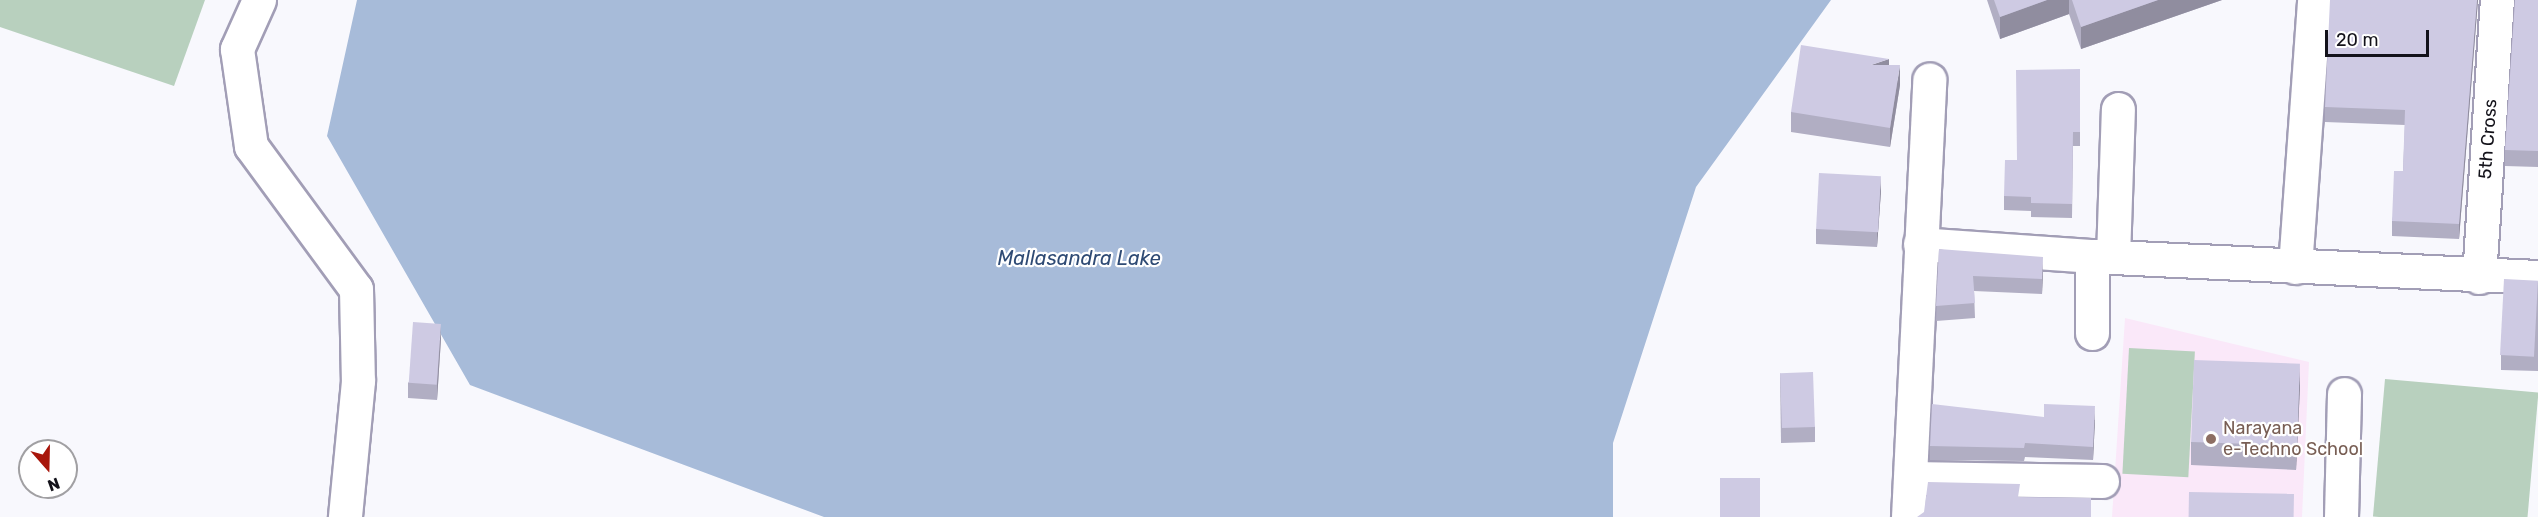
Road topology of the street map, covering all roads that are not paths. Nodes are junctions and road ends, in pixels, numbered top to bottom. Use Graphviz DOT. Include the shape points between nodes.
graph roads {
  1 [pos="259,0"];
  2 [pos="2314,0"];
  3 [pos="2497,0"];
  4 [pos="1929,80"];
  5 [pos="2118,109"];
  6 [pos="1920,244"];
  7 [pos="2102,257"];
  8 [pos="2295,267"];
  9 [pos="2479,277"];
  10 [pos="2538,277"];
  11 [pos="2092,333"];
  12 [pos="2344,394"];
  13 [pos="1911,478"];
  14 [pos="2102,481"];
  15 [pos="345,517"];
  16 [pos="1908,517"];
  17 [pos="2341,517"];
  1 -- 15 [label="street" via="237,49 250,146 356,289 358,381"];
  2 -- 8 [label="street"];
  3 -- 9 [label="street, 5th Cross"];
  4 -- 6 [label="street"];
  5 -- 7 [label="street"];
  6 -- 7 [label="street"];
  6 -- 13 [label="street"];
  7 -- 8 [label="street"];
  7 -- 11 [label="street"];
  8 -- 9 [label="street"];
  9 -- 10 [label="street"];
  12 -- 17 [label="street"];
  13 -- 14 [label="street"];
  13 -- 16 [label="street"];
}
